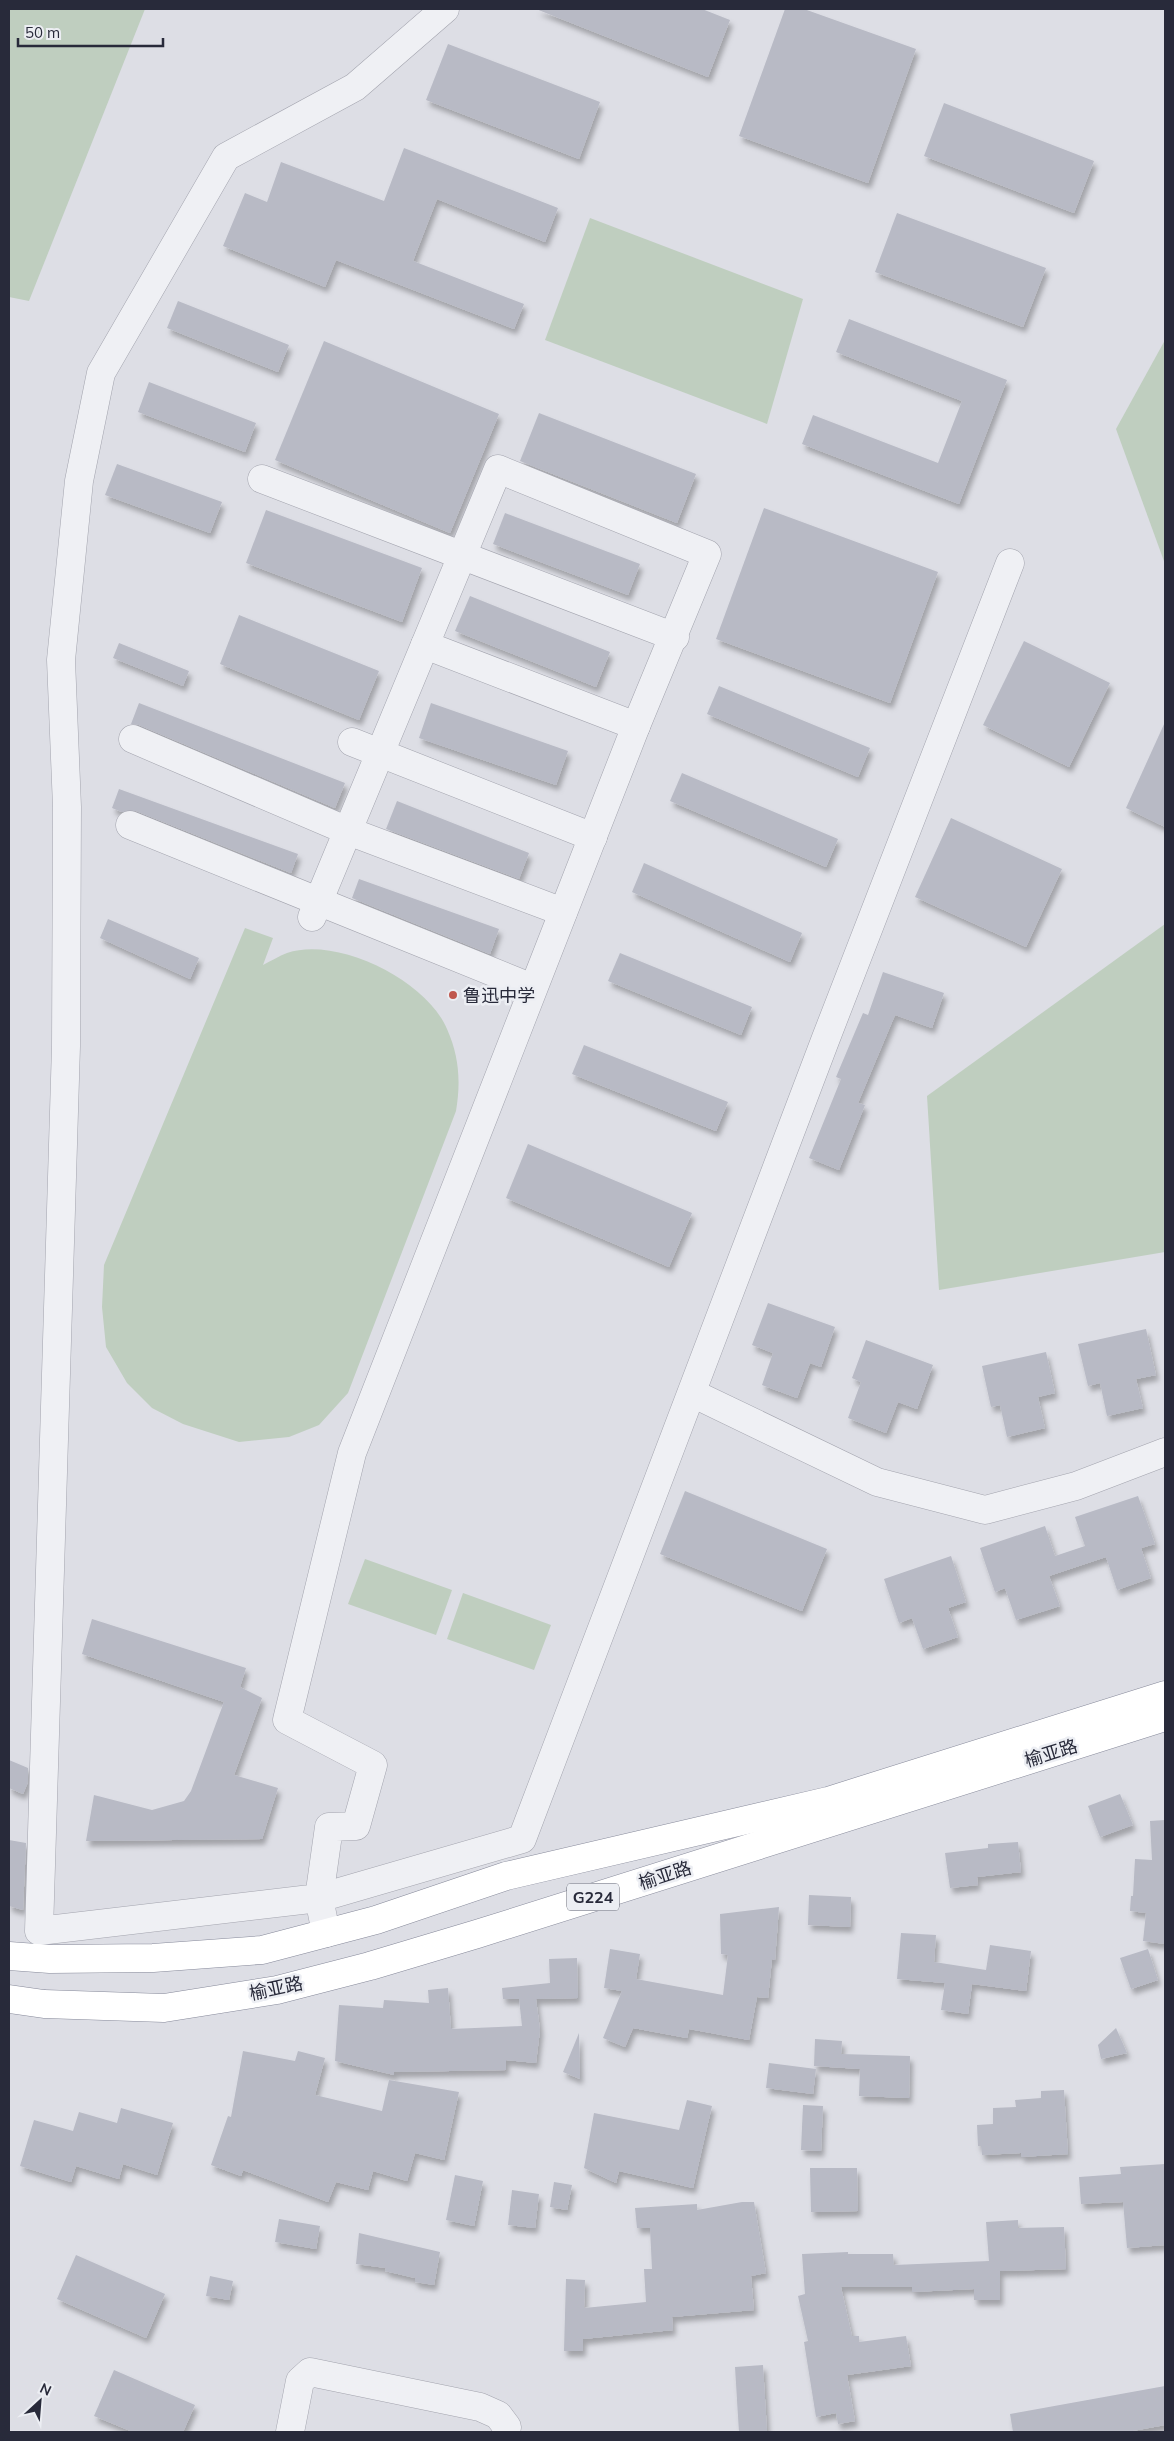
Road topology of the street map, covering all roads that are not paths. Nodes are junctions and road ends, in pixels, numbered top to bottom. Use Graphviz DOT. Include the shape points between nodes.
graph roads {
  1 [pos="446,9"];
  2 [pos="262,479"];
  3 [pos="462,556"];
  4 [pos="1010,563"];
  5 [pos="675,637"];
  6 [pos="425,645"];
  7 [pos="636,726"];
  8 [pos="133,739"];
  9 [pos="352,742"];
  10 [pos="380,753"];
  11 [pos="130,825"];
  12 [pos="348,831"];
  13 [pos="593,837"];
  14 [pos="315,909"];
  15 [pos="563,912"];
  16 [pos="520,983"];
  17 [pos="692,1392"];
  18 [pos="1165,1452"];
  19 [pos="1165,1695"];
  20 [pos="1165,1717"];
  21 [pos="522,1839"];
  22 [pos="506,1876"];
  23 [pos="320,1898"];
  24 [pos="326,1933"];
  25 [pos="9,1956"];
  26 [pos="9,1999"];
  27 [pos="290,2432"];
  28 [pos="506,2432"];
  1 -- 23 [label="street" via="355,87 226,157 189,219 101,373 79,481 61,660 67,807 66,1046 40,1931"];
  2 -- 3 [label="street"];
  3 -- 5 [label="street"];
  3 -- 5 [label="street" via="498,469 707,554"];
  3 -- 6 [label="street"];
  4 -- 17 [label="street"];
  5 -- 7 [label="street"];
  6 -- 7 [label="street"];
  6 -- 10 [label="street"];
  7 -- 13 [label="street"];
  8 -- 12 [label="street"];
  9 -- 10 [label="street"];
  10 -- 12 [label="street"];
  10 -- 13 [label="street"];
  11 -- 14 [label="street"];
  12 -- 14 [label="street"];
  12 -- 15 [label="street"];
  13 -- 15 [label="street"];
  14 -- 16 [label="street"];
  15 -- 23 [label="street" via="352,1453 287,1720 373,1765 356,1826 329,1827"];
  17 -- 18 [label="street" via="877,1482 985,1510 1076,1486"];
  17 -- 21 [label="street"];
  19 -- 22 [label="highway, 榆亚路 / G224" via="828,1801"];
  20 -- 26 [label="highway, 榆亚路 / G224" via="477,1934 277,1990 164,2008 44,2004"];
  21 -- 22 [label="street"];
  21 -- 23 [label="street"];
  22 -- 24 [label="highway, 榆亚路 / G224" via="376,1920"];
  23 -- 24 [label="street"];
  24 -- 25 [label="highway, 榆亚路 / G224" via="262,1950 153,1958"];
  27 -- 28 [label="street" via="300,2381 310,2372 480,2406 498,2415 507,2427"];
}
